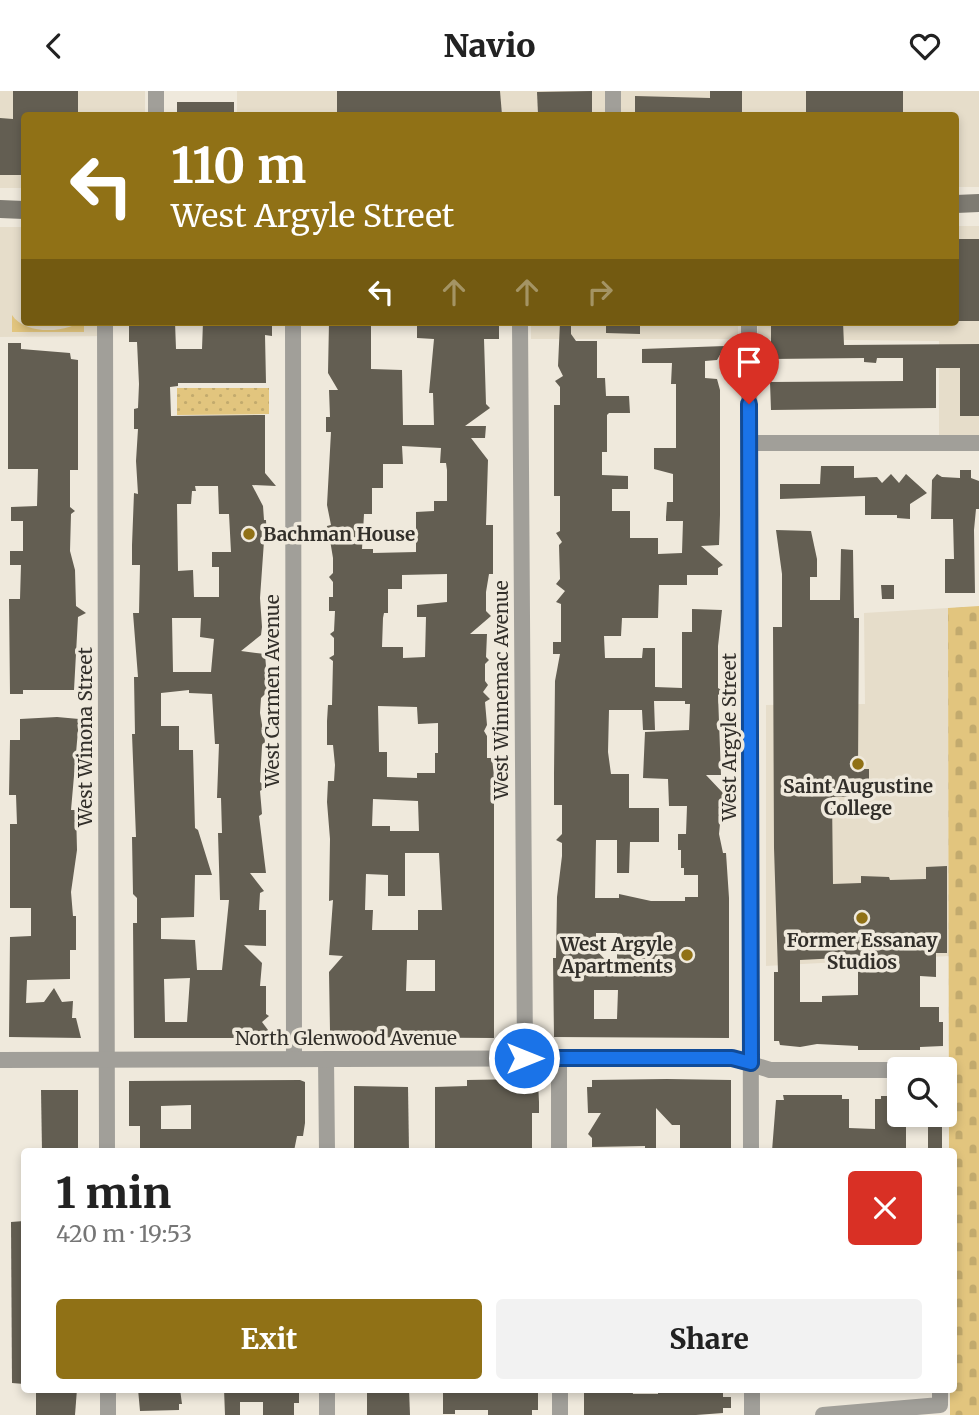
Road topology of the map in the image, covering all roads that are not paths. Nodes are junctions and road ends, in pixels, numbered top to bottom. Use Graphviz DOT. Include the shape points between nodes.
graph roads {
  1 [pos="156,91"];
  2 [pos="613,91"];
  3 [pos="156,112"];
  4 [pos="613,112"];
  5 [pos="959,204"];
  6 [pos="979,204"];
  7 [pos="0,209"];
  8 [pos="21,209"];
  9 [pos="105,326"];
  10 [pos="293,326"];
  11 [pos="520,326"];
  12 [pos="749,326"];
  13 [pos="750,443"];
  14 [pos="979,443"];
  15 [pos="524,1058"];
  16 [pos="559,1058"];
  17 [pos="294,1059"];
  18 [pos="326,1059"];
  19 [pos="0,1060"];
  20 [pos="107,1060"];
  21 [pos="751,1063"];
  22 [pos="887,1070"];
  23 [pos="107,1148"];
  24 [pos="327,1148"];
  25 [pos="559,1148"];
  26 [pos="751,1148"];
  27 [pos="108,1393"];
  28 [pos="327,1393"];
  29 [pos="560,1393"];
  30 [pos="752,1393"];
  31 [pos="940,1397"];
  32 [pos="108,1415"];
  33 [pos="327,1415"];
  34 [pos="560,1415"];
  35 [pos="752,1415"];
  36 [pos="823,1415"];
  1 -- 3 [label="street"];
  2 -- 4 [label="street"];
  5 -- 6 [label="main road"];
  7 -- 8 [label="main road"];
  9 -- 20 [label="street, West Winona Street"];
  10 -- 17 [label="street, West Carmen Avenue"];
  11 -- 15 [label="street, West Winnemac Avenue"];
  12 -- 13 [label="street, West Argyle Street"];
  13 -- 14 [label="street"];
  13 -- 21 [label="street, West Argyle Street"];
  15 -- 16 [label="street, North Glenwood Avenue"];
  15 -- 18 [label="street, North Glenwood Avenue"];
  16 -- 21 [label="street, North Glenwood Avenue" via="732,1058"];
  16 -- 25 [label="street"];
  17 -- 18 [label="street, North Glenwood Avenue"];
  17 -- 20 [label="street, North Glenwood Avenue"];
  18 -- 24 [label="street"];
  19 -- 20 [label="street, North Glenwood Avenue"];
  20 -- 23 [label="street, West Winona Street"];
  21 -- 22 [label="street, North Glenwood Avenue" via="770,1070"];
  21 -- 26 [label="street, West Argyle Street"];
  27 -- 32 [label="street"];
  28 -- 33 [label="street"];
  29 -- 34 [label="street"];
  30 -- 35 [label="street"];
  31 -- 36 [label="street"];
}
